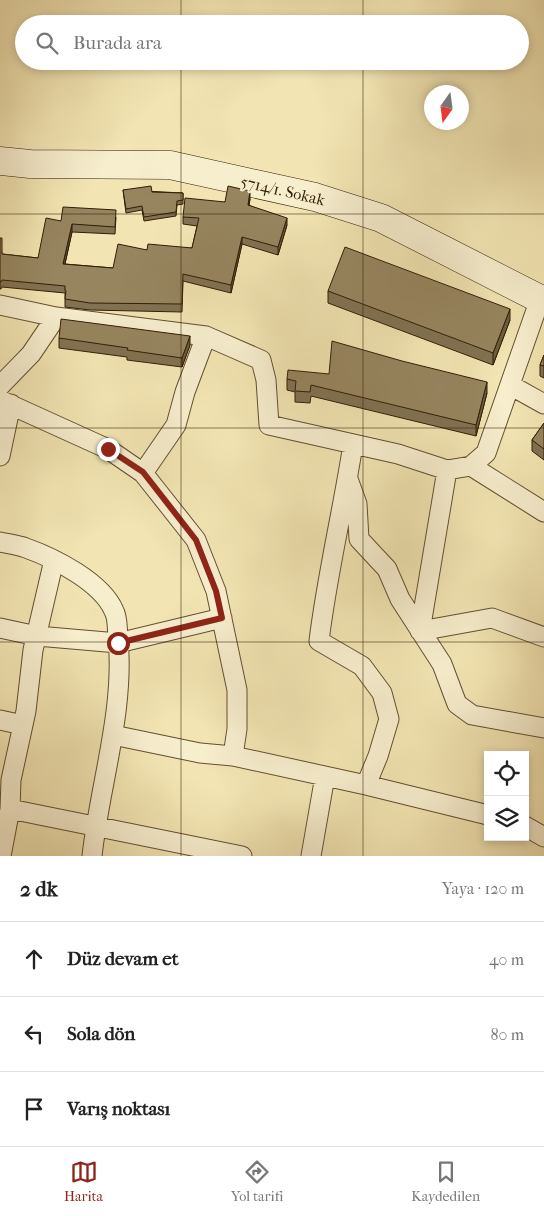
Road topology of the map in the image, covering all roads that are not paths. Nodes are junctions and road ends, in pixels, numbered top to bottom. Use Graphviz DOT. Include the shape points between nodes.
graph roads {
  1 [pos="0,161"];
  2 [pos="542,300"];
  3 [pos="0,305"];
  4 [pos="56,317"];
  5 [pos="206,336"];
  6 [pos="510,385"];
  7 [pos="0,386"];
  8 [pos="5,402"];
  9 [pos="544,404"];
  10 [pos="353,444"];
  11 [pos="0,456"];
  12 [pos="471,466"];
  13 [pos="448,470"];
  14 [pos="143,472"];
  15 [pos="348,477"];
  16 [pos="544,512"];
  17 [pos="0,542"];
  18 [pos="54,560"];
  19 [pos="222,618"];
  20 [pos="0,628"];
  21 [pos="420,631"];
  22 [pos="36,636"];
  23 [pos="544,637"];
  24 [pos="118,643"];
  25 [pos="0,720"];
  26 [pos="23,725"];
  27 [pos="544,728"];
  28 [pos="112,735"];
  29 [pos="233,756"];
  30 [pos="325,776"];
  31 [pos="366,785"];
  32 [pos="484,814"];
  33 [pos="6,815"];
  34 [pos="95,826"];
  35 [pos="529,828"];
  36 [pos="544,837"];
  37 [pos="1,856"];
  38 [pos="92,856"];
  39 [pos="242,856"];
  40 [pos="311,856"];
  1 -- 2 [label="main road, 5714/1. Sokak" via="170,165 315,197 381,218"];
  2 -- 6 [label="street"];
  3 -- 4 [label="street"];
  4 -- 5 [label="street"];
  4 -- 7 [label="street" via="31,354"];
  5 -- 10 [label="street" via="261,360 266,380 269,425"];
  5 -- 14 [label="street" via="176,425"];
  6 -- 9 [label="street"];
  6 -- 12 [label="street" via="486,453"];
  8 -- 11 [label="street"];
  8 -- 14 [label="street" via="108,449"];
  10 -- 13 [label="street"];
  10 -- 15 [label="street"];
  12 -- 13 [label="street"];
  12 -- 16 [label="street"];
  13 -- 21 [label="street"];
  14 -- 19 [label="street" via="196,540 216,591"];
  15 -- 21 [label="street" via="357,504 359,539 386,569"];
  15 -- 31 [label="street" via="319,641 362,666 382,693 389,719"];
  17 -- 18 [label="street" via="25,547"];
  18 -- 22 [label="street"];
  18 -- 24 [label="street" via="102,592 115,612"];
  19 -- 24 [label="street"];
  19 -- 29 [label="street" via="237,690"];
  20 -- 22 [label="street"];
  21 -- 23 [label="street" via="492,618"];
  21 -- 27 [label="street" via="442,664 457,704 472,715"];
  22 -- 24 [label="street"];
  22 -- 26 [label="street"];
  24 -- 28 [label="street" via="120,660"];
  25 -- 26 [label="street"];
  26 -- 33 [label="street"];
  28 -- 29 [label="street" via="200,753"];
  28 -- 34 [label="street"];
  29 -- 30 [label="street"];
  30 -- 31 [label="street"];
  30 -- 40 [label="street"];
  31 -- 32 [label="street"];
  33 -- 34 [label="street"];
  33 -- 37 [label="street"];
  34 -- 38 [label="street"];
  34 -- 39 [label="street"];
  35 -- 36 [label="street"];
}
